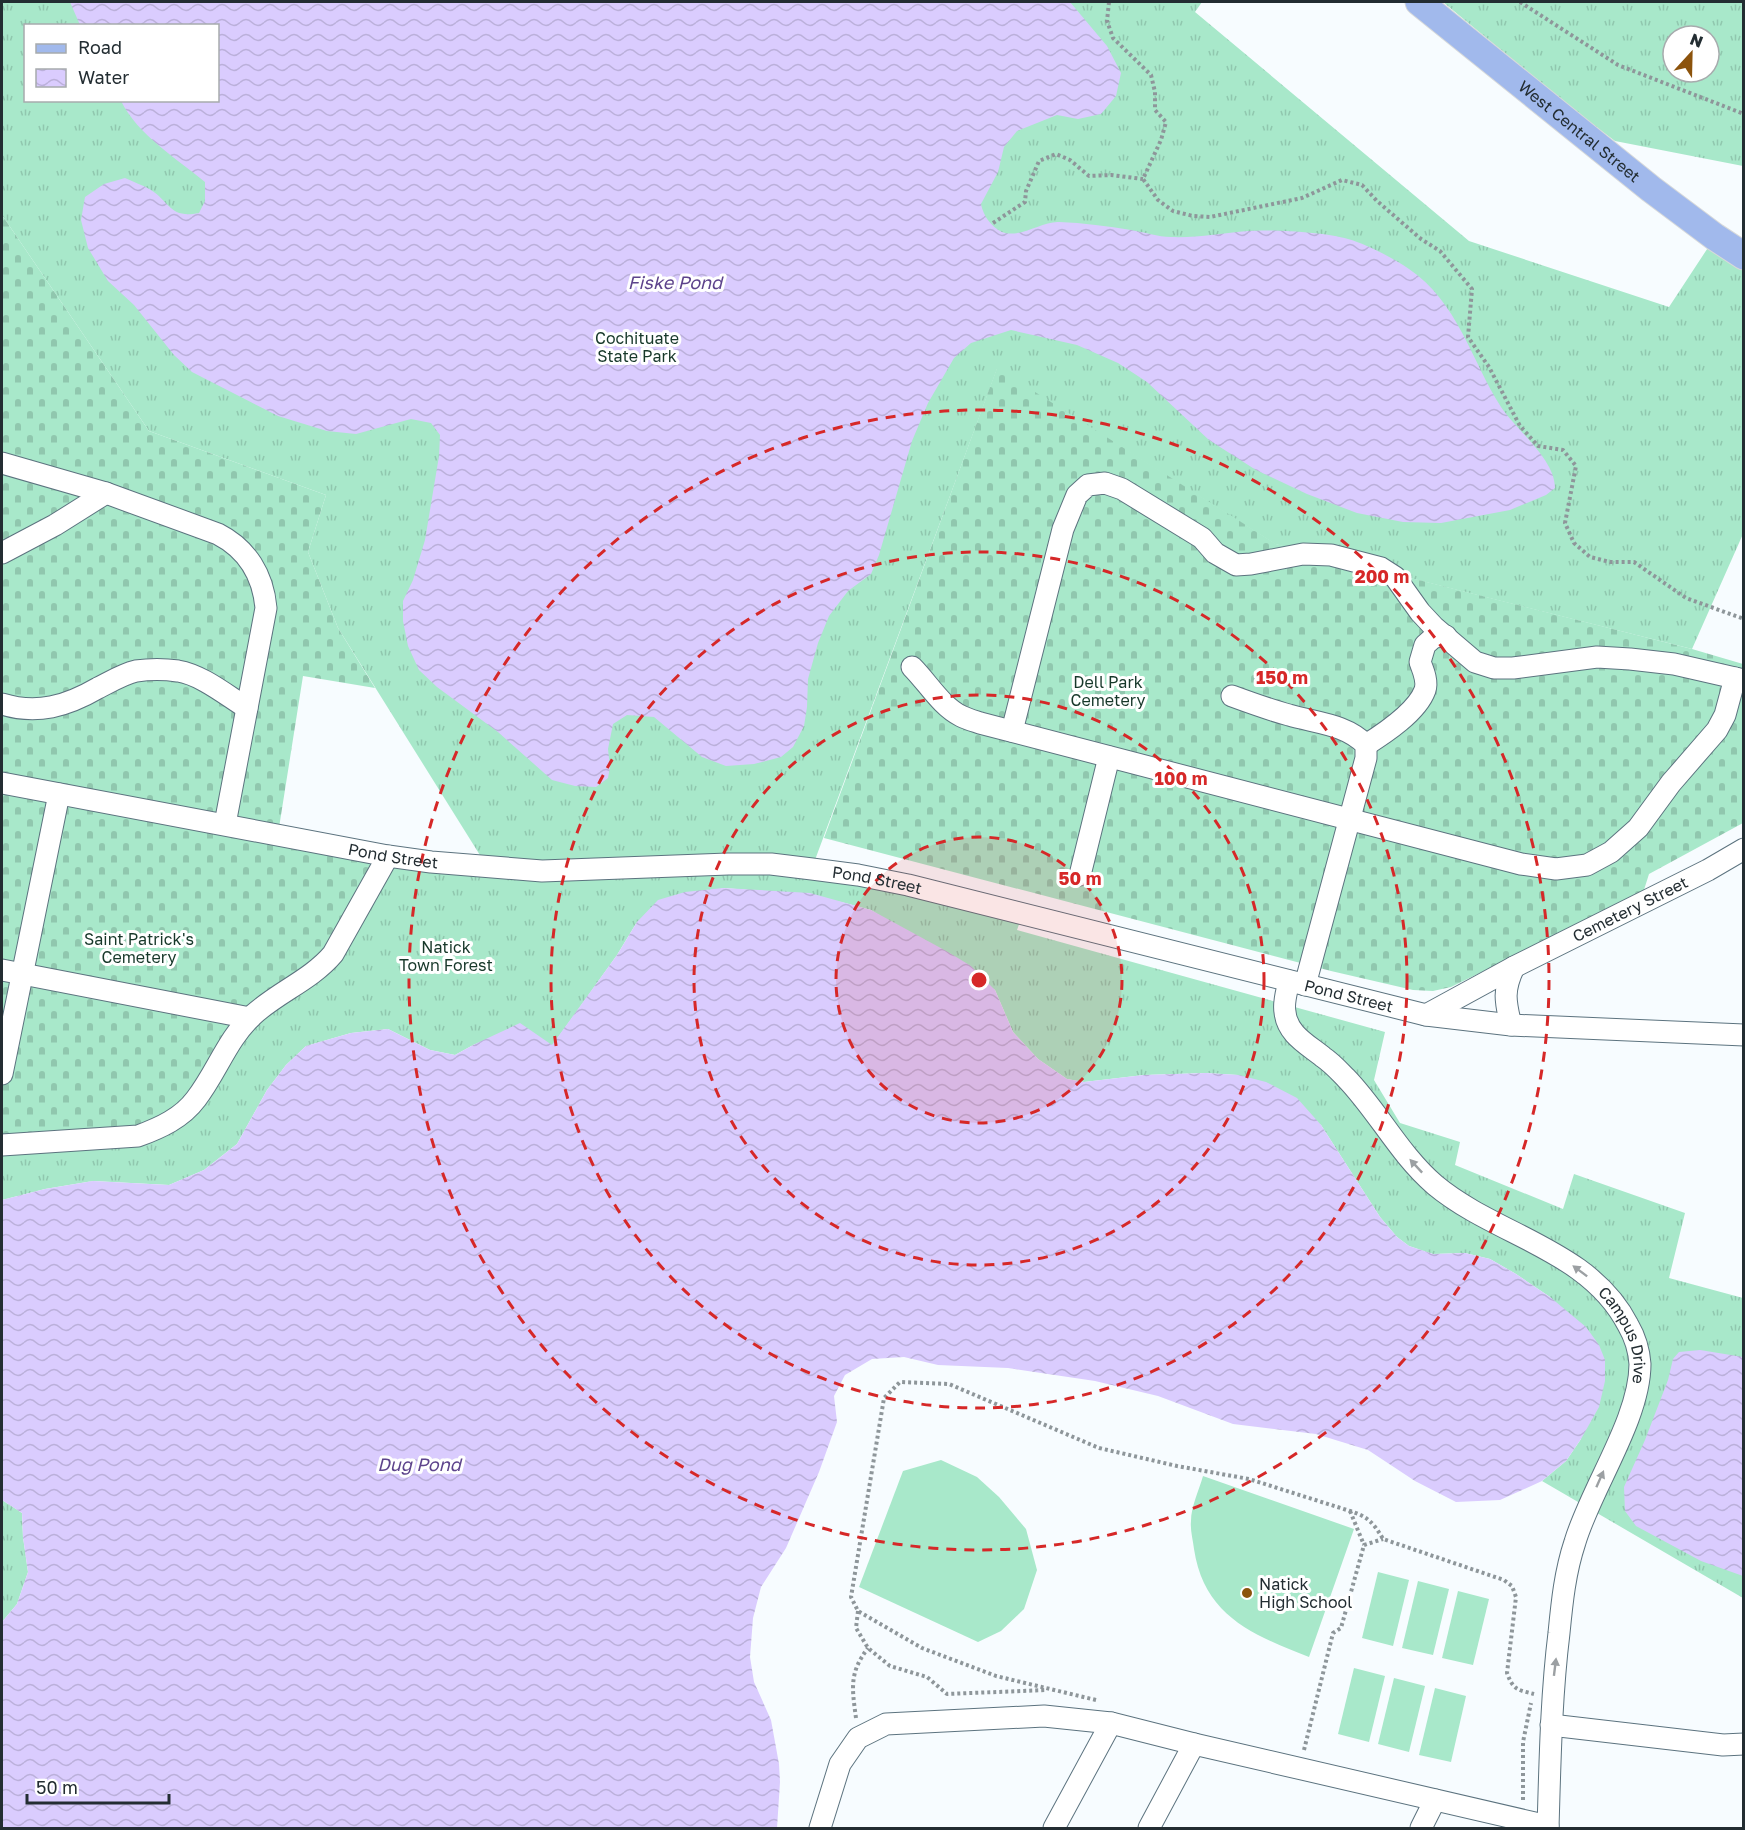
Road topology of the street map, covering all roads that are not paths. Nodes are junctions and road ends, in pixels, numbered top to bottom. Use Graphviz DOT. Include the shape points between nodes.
graph roads {
  1 [pos="1419,2"];
  2 [pos="1743,256"];
  3 [pos="2,463"];
  4 [pos="106,493"];
  5 [pos="2,553"];
  6 [pos="1446,636"];
  7 [pos="912,667"];
  8 [pos="1739,679"];
  9 [pos="1232,696"];
  10 [pos="2,704"];
  11 [pos="247,708"];
  12 [pos="1012,731"];
  13 [pos="1366,745"];
  14 [pos="1109,757"];
  15 [pos="2,783"];
  16 [pos="59,794"];
  17 [pos="1350,819"];
  18 [pos="225,824"];
  19 [pos="1743,849"];
  20 [pos="388,856"];
  21 [pos="1080,875"];
  22 [pos="1514,967"];
  23 [pos="12,972"];
  24 [pos="1297,983"];
  25 [pos="1425,1015"];
  26 [pos="250,1018"];
  27 [pos="1511,1025"];
  28 [pos="1743,1035"];
  29 [pos="2,1074"];
  30 [pos="2,1145"];
  31 [pos="1111,1722"];
  32 [pos="1551,1725"];
  33 [pos="1194,1744"];
  34 [pos="1743,1744"];
  35 [pos="1435,1800"];
  36 [pos="1548,1827"];
  37 [pos="820,1828"];
  38 [pos="1054,1828"];
  39 [pos="1149,1828"];
  40 [pos="1421,1828"];
  1 -- 2 [label="main road, West Central Street" via="1651,189"];
  3 -- 4 [label="street"];
  4 -- 5 [label="street"];
  4 -- 11 [label="street" via="218,534 246,555 264,590 266,608"];
  6 -- 8 [label="street" via="1475,662 1494,668 1597,657 1674,664"];
  6 -- 12 [label="street" via="1420,612 1395,577 1382,568 1331,555 1303,554 1236,564 1215,553 1202,538 1122,489 1105,483 1088,485 1077,495 1063,529"];
  6 -- 13 [label="street" via="1434,637 1425,645 1420,662 1426,689 1418,700 1397,726"];
  7 -- 12 [label="street" via="941,701 960,716"];
  8 -- 17 [label="street" via="1718,730 1638,828 1611,852 1587,865 1556,869 1521,864"];
  9 -- 13 [label="street" via="1341,728"];
  10 -- 11 [label="street" via="36,710 60,706 135,671 157,669 180,671 199,679"];
  11 -- 18 [label="street"];
  12 -- 14 [label="street"];
  13 -- 17 [label="street, Campus Drive"];
  14 -- 17 [label="street"];
  14 -- 21 [label="street"];
  15 -- 16 [label="street, Pond Street"];
  16 -- 18 [label="street, Pond Street"];
  16 -- 23 [label="street"];
  17 -- 24 [label="street, Campus Drive"];
  18 -- 20 [label="street, Pond Street"];
  19 -- 22 [label="street, Cemetery Street"];
  20 -- 24 [label="street, Pond Street" via="542,871 771,864 846,873 991,905"];
  20 -- 26 [label="street" via="323,966"];
  22 -- 25 [label="street, Cemetery Street"];
  22 -- 27 [label="street" via="1505,991"];
  23 -- 26 [label="street"];
  23 -- 29 [label="street"];
  24 -- 25 [label="street, Pond Street"];
  32 -- 24 [label="street, Campus Drive, one-way" via="1543,1696 1568,1566 1584,1515 1632,1408 1640,1363 1637,1344 1616,1305 1585,1274 1454,1199 1418,1168 1352,1084 1296,1036 1284,1011"];
  25 -- 27 [label="street, Pond Street"];
  26 -- 30 [label="street" via="196,1100 178,1117 158,1128 120,1138"];
  27 -- 28 [label="street, Pond Street"];
  31 -- 33 [label="street"];
  31 -- 37 [label="street" via="1044,1716 886,1724 858,1738 840,1764"];
  31 -- 38 [label="street"];
  32 -- 34 [label="street"];
  32 -- 36 [label="street, Campus Drive"];
  33 -- 35 [label="street"];
  33 -- 39 [label="street"];
  35 -- 36 [label="street"];
  35 -- 40 [label="street"];
}
